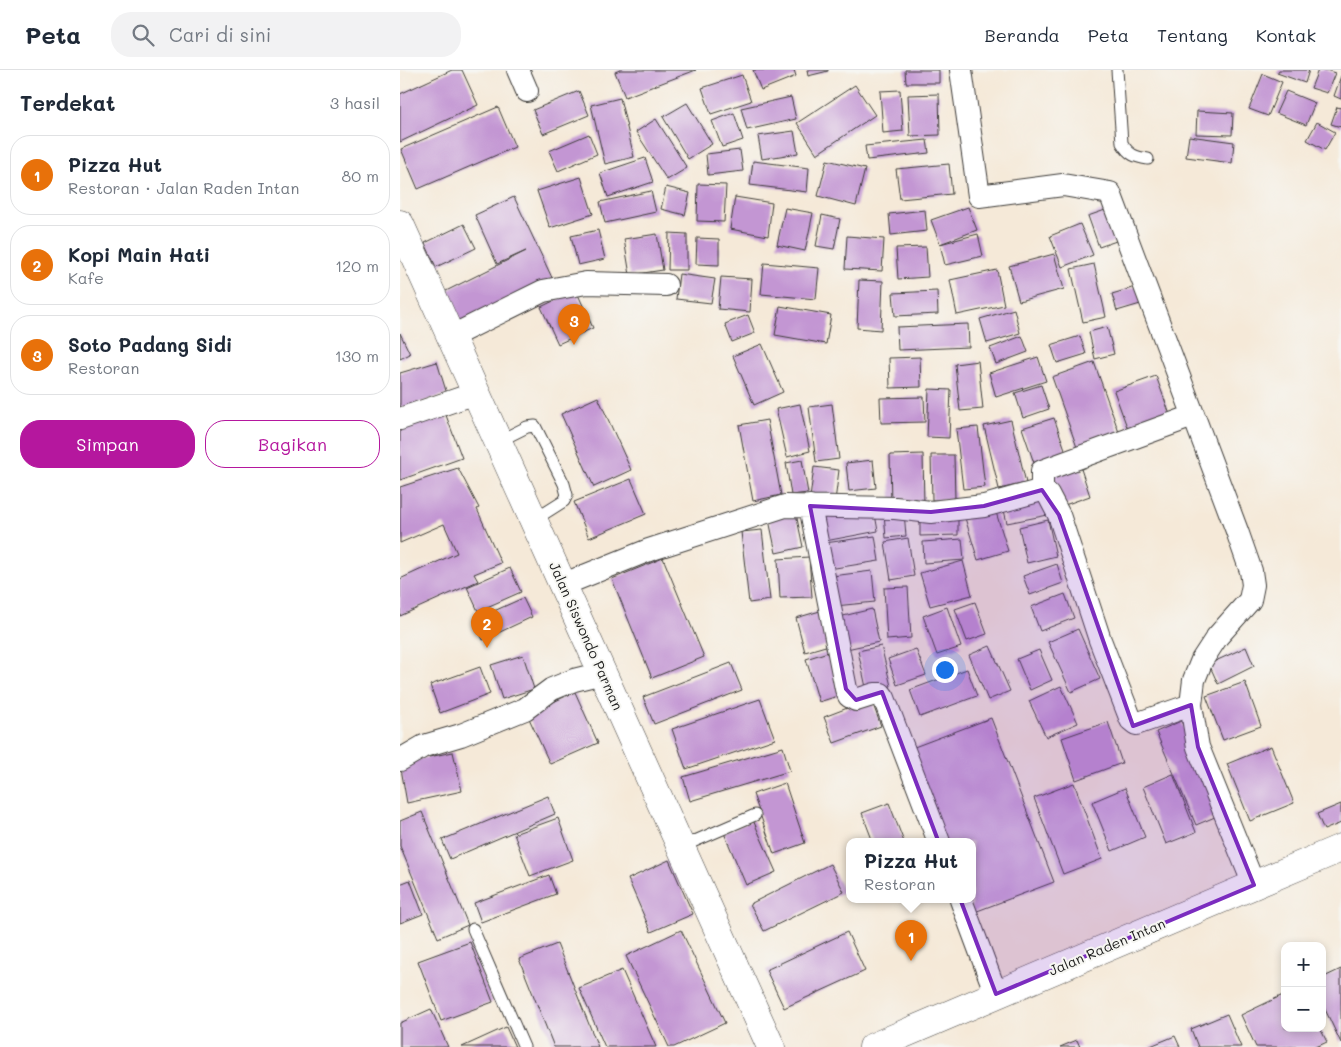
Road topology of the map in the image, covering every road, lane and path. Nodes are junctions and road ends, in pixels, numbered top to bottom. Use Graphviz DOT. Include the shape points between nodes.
graph roads {
  1 [pos="518,70"];
  2 [pos="961,70"];
  3 [pos="1117,70"];
  4 [pos="527,91"];
  5 [pos="1148,159"];
  6 [pos="400,224"];
  7 [pos="666,284"];
  8 [pos="450,337"];
  9 [pos="476,393"];
  10 [pos="1193,416"];
  11 [pos="400,419"];
  12 [pos="499,441"];
  13 [pos="1042,490"];
  14 [pos="810,506"];
  15 [pos="533,520"];
  16 [pos="562,585"];
  17 [pos="602,672"];
  18 [pos="1192,705"];
  19 [pos="400,760"];
  20 [pos="755,814"];
  21 [pos="937,838"];
  22 [pos="681,847"];
  23 [pos="1341,848"];
  24 [pos="1254,885"];
  25 [pos="961,903"];
  26 [pos="472,928"];
  27 [pos="996,994"];
  28 [pos="524,1047"];
  29 [pos="772,1047"];
  30 [pos="873,1047"];
  1 -- 4 [label="street"];
  2 -- 10 [label="street" via="979,196 1063,185 1110,193"];
  3 -- 5 [label="lane" via="1122,143 1133,156"];
  6 -- 8 [label="street, Jalan Siswondo Parman"];
  7 -- 8 [label="street" via="586,284 543,291"];
  8 -- 9 [label="street, Jalan Siswondo Parman"];
  9 -- 11 [label="street"];
  9 -- 12 [label="street, Jalan Siswondo Parman"];
  10 -- 13 [label="street" via="1042,471"];
  10 -- 18 [label="street" via="1237,530 1253,585 1250,600 1216,637 1202,660 1194,680"];
  12 -- 15 [label="street, Jalan Siswondo Parman"];
  12 -- 15 [label="lane" via="527,426 535,426 564,484 567,495 564,500"];
  13 -- 14 [label="street" via="984,506 931,512"];
  13 -- 18 [label="street" via="1048,494 1059,515 1100,640 1131,720 1136,724"];
  14 -- 16 [label="street" via="786,506 649,550"];
  14 -- 21 [label="street" via="846,690 856,700 875,694 884,698"];
  15 -- 16 [label="street, Jalan Siswondo Parman"];
  16 -- 17 [label="street, Jalan Siswondo Parman"];
  17 -- 19 [label="street" via="552,689 525,709 461,736 424,746"];
  17 -- 22 [label="street, Jalan Siswondo Parman"];
  18 -- 24 [label="street" via="1198,747"];
  20 -- 22 [label="lane"];
  22 -- 29 [label="street, Jalan Siswondo Parman"];
  23 -- 24 [label="street, Jalan Raden Intan"];
  24 -- 27 [label="street, Jalan Raden Intan"];
  25 -- 27 [label="street"];
  26 -- 28 [label="lane"];
  27 -- 30 [label="street, Jalan Raden Intan"];
}
